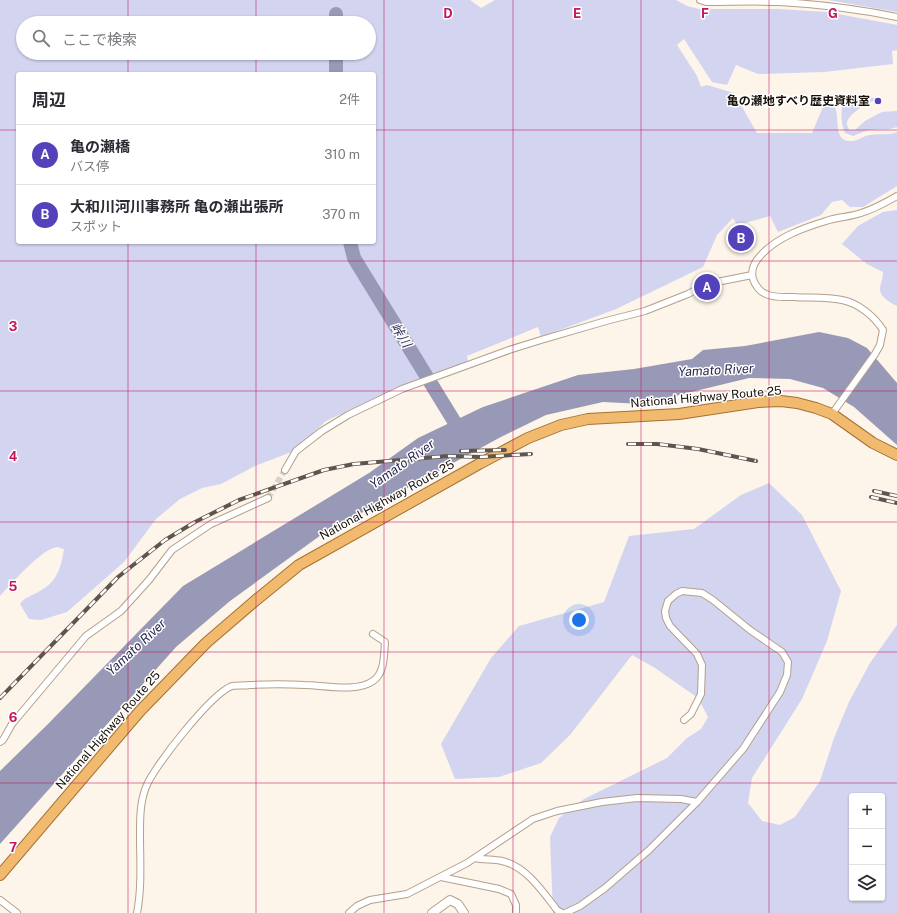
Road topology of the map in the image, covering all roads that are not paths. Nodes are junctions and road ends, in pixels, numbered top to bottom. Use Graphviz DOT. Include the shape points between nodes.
graph roads {
  1 [pos="700,0"];
  2 [pos="897,16"];
  3 [pos="897,196"];
  4 [pos="752,274"];
  5 [pos="834,410"];
  6 [pos="897,455"];
  7 [pos="285,470"];
  8 [pos="268,498"];
  9 [pos="373,634"];
  10 [pos="684,720"];
  11 [pos="0,742"];
  12 [pos="697,802"];
  13 [pos="474,858"];
  14 [pos="0,875"];
  15 [pos="441,877"];
  16 [pos="0,900"];
  17 [pos="17,913"];
  18 [pos="137,913"];
  19 [pos="349,913"];
  20 [pos="432,913"];
  21 [pos="464,913"];
  22 [pos="516,913"];
  23 [pos="562,913"];
  24 [pos="565,913"];
  1 -- 2 [label="street" via="808,4"];
  3 -- 4 [label="street" via="860,214 826,221 789,234 771,244 753,265"];
  4 -- 5 [label="street" via="758,288 766,294 843,300 857,305 878,321 883,330 883,337 875,354"];
  4 -- 7 [label="street" via="706,284 645,312 606,320 535,342 402,389 348,415 322,431 296,451"];
  5 -- 6 [label="highway, National Highway Route 25" via="873,443"];
  5 -- 14 [label="highway, National Highway Route 25" via="781,401 679,414 588,418 528,438 465,471 299,565 211,638 140,711"];
  8 -- 11 [label="street" via="210,524 172,550 121,611 86,636 16,719"];
  9 -- 18 [label="street" via="385,642 383,664 374,681 355,687 232,686 221,692 180,736 155,768 140,808 140,898"];
  10 -- 12 [label="street" via="691,714 701,694 702,665 697,654 670,626 666,618 668,601 682,591 702,593 713,600 782,652 788,662 787,674 780,692 743,749"];
  12 -- 13 [label="street" via="637,798 557,811 533,819"];
  12 -- 24 [label="street" via="649,850 605,888 580,906"];
  13 -- 15 [label="street"];
  13 -- 23 [label="street" via="510,863 533,881"];
  15 -- 19 [label="street" via="407,894 370,900"];
  15 -- 22 [label="street" via="511,894 516,905"];
  16 -- 17 [label="street"];
  20 -- 21 [label="street" via="450,900 458,904"];
}
